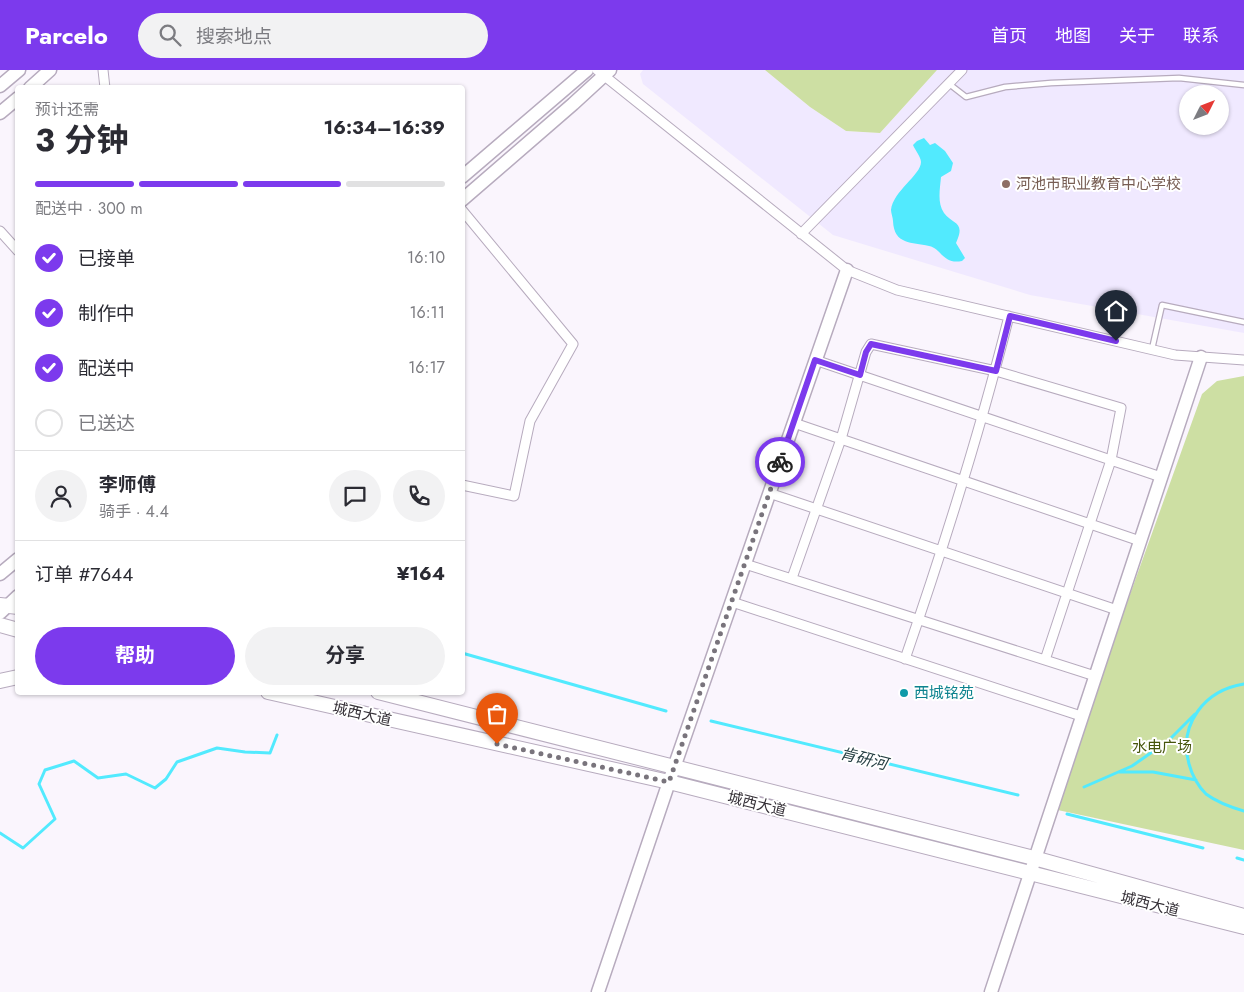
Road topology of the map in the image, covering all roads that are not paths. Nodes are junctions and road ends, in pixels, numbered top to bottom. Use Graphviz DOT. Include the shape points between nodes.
graph roads {
  1 [pos="19,70"];
  2 [pos="50,70"];
  3 [pos="103,70"];
  4 [pos="587,70"];
  5 [pos="962,70"];
  6 [pos="604,72"];
  7 [pos="948,83"];
  8 [pos="33,85"];
  9 [pos="105,85"];
  10 [pos="1244,85"];
  11 [pos="0,86"];
  12 [pos="15,100"];
  13 [pos="0,113"];
  14 [pos="465,174"];
  15 [pos="465,197"];
  16 [pos="465,214"];
  17 [pos="0,231"];
  18 [pos="801,234"];
  19 [pos="15,247"];
  20 [pos="847,270"];
  21 [pos="1010,316"];
  22 [pos="1244,322"];
  23 [pos="1152,350"];
  24 [pos="1201,357"];
  25 [pos="815,360"];
  26 [pos="1244,360"];
  27 [pos="996,371"];
  28 [pos="860,375"];
  29 [pos="983,417"];
  30 [pos="794,423"];
  31 [pos="841,439"];
  32 [pos="1110,460"];
  33 [pos="1161,477"];
  34 [pos="962,481"];
  35 [pos="465,486"];
  36 [pos="769,493"];
  37 [pos="817,510"];
  38 [pos="1089,524"];
  39 [pos="1140,541"];
  40 [pos="942,552"];
  41 [pos="15,562"];
  42 [pos="745,564"];
  43 [pos="0,574"];
  44 [pos="792,578"];
  45 [pos="1066,593"];
  46 [pos="15,598"];
  47 [pos="732,602"];
  48 [pos="5,606"];
  49 [pos="1117,610"];
  50 [pos="919,619"];
  51 [pos="0,625"];
  52 [pos="15,629"];
  53 [pos="905,659"];
  54 [pos="1045,660"];
  55 [pos="1095,676"];
  56 [pos="15,678"];
  57 [pos="0,681"];
  58 [pos="281,695"];
  59 [pos="390,695"];
  60 [pos="1081,716"];
  61 [pos="674,768"];
  62 [pos="669,782"];
  63 [pos="1034,858"];
  64 [pos="1030,873"];
  65 [pos="1244,916"];
  66 [pos="1244,928"];
  67 [pos="598,992"];
  68 [pos="991,992"];
  1 -- 11 [label="street"];
  2 -- 8 [label="street"];
  3 -- 9 [label="street"];
  4 -- 14 [label="street"];
  5 -- 7 [label="street"];
  6 -- 15 [label="street"];
  6 -- 18 [label="street"];
  7 -- 10 [label="lane" via="966,97 1005,87 1071,82 1179,78"];
  7 -- 18 [label="street"];
  12 -- 13 [label="street"];
  16 -- 35 [label="street" via="573,344 530,421 514,496"];
  17 -- 19 [label="street"];
  18 -- 20 [label="street"];
  20 -- 21 [label="street" via="897,290"];
  20 -- 25 [label="street"];
  21 -- 23 [label="street"];
  21 -- 27 [label="street"];
  22 -- 23 [label="lane" via="1162,305"];
  23 -- 24 [label="street"];
  24 -- 26 [label="street"];
  24 -- 33 [label="street"];
  25 -- 28 [label="street"];
  25 -- 30 [label="street"];
  27 -- 28 [label="street" via="871,344"];
  27 -- 29 [label="street"];
  27 -- 32 [label="street" via="1121,408"];
  28 -- 29 [label="street"];
  28 -- 31 [label="street"];
  29 -- 32 [label="street"];
  29 -- 34 [label="street"];
  30 -- 31 [label="street"];
  30 -- 36 [label="street"];
  31 -- 34 [label="street"];
  31 -- 37 [label="street"];
  32 -- 33 [label="street"];
  32 -- 38 [label="street"];
  33 -- 39 [label="street"];
  34 -- 38 [label="street"];
  34 -- 40 [label="street"];
  36 -- 37 [label="street"];
  36 -- 42 [label="street"];
  37 -- 40 [label="street"];
  37 -- 44 [label="street"];
  38 -- 39 [label="street"];
  38 -- 45 [label="street"];
  39 -- 49 [label="street"];
  40 -- 45 [label="street"];
  40 -- 50 [label="street"];
  41 -- 43 [label="street"];
  42 -- 44 [label="street"];
  42 -- 47 [label="street"];
  44 -- 50 [label="street"];
  45 -- 49 [label="street"];
  45 -- 54 [label="street"];
  46 -- 48 [label="street"];
  47 -- 53 [label="street"];
  47 -- 61 [label="street"];
  49 -- 55 [label="street"];
  50 -- 53 [label="street"];
  50 -- 54 [label="street"];
  51 -- 52 [label="main road"];
  53 -- 60 [label="street"];
  54 -- 55 [label="street"];
  55 -- 60 [label="street"];
  56 -- 57 [label="main road"];
  58 -- 62 [label="main road, 城西大道"];
  59 -- 61 [label="main road, 城西大道"];
  60 -- 63 [label="street"];
  61 -- 62 [label="street"];
  61 -- 63 [label="main road, 城西大道"];
  62 -- 64 [label="main road, 城西大道"];
  62 -- 67 [label="street"];
  63 -- 64 [label="street"];
  63 -- 65 [label="main road, 城西大道"];
  64 -- 66 [label="main road, 城西大道"];
  64 -- 68 [label="street"];
}
